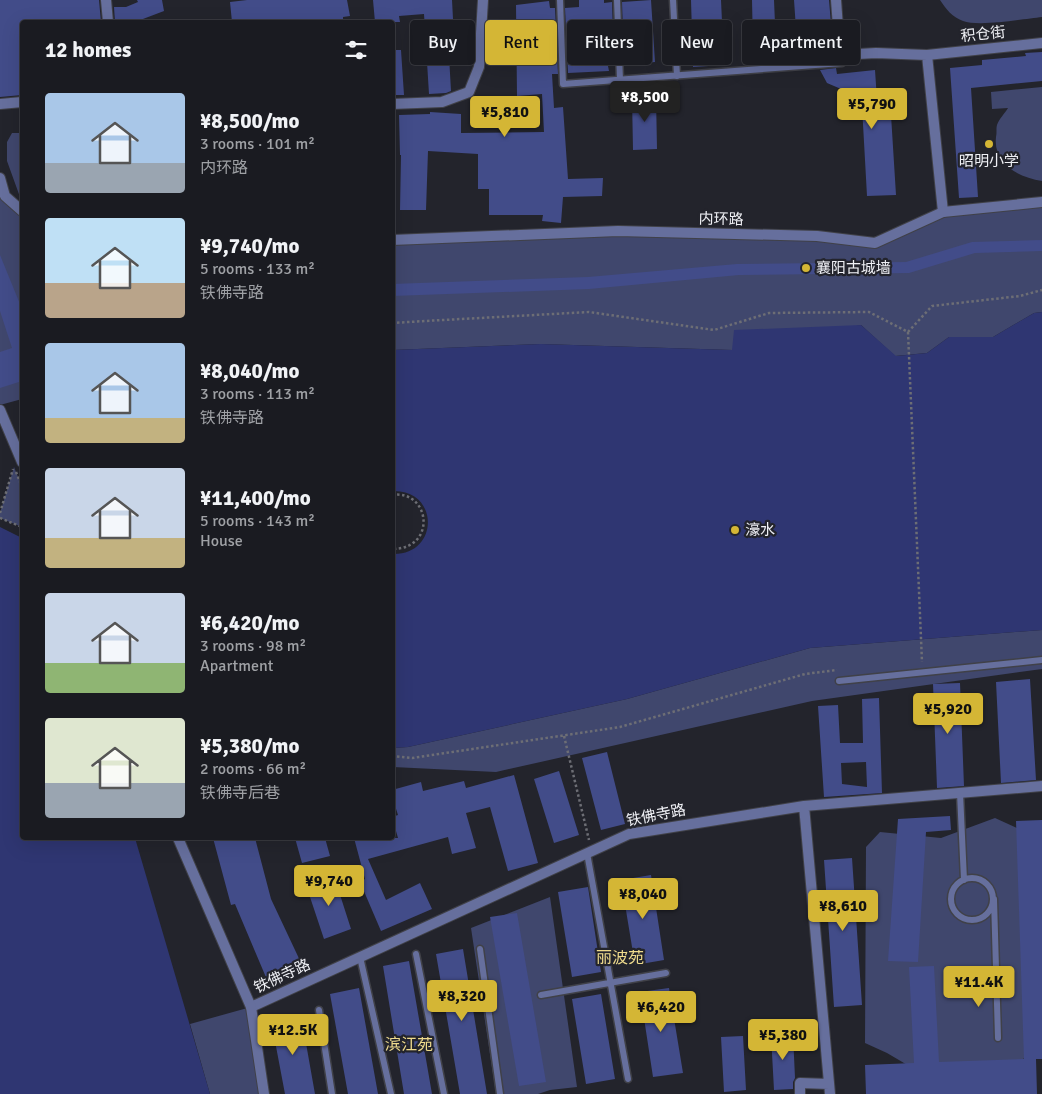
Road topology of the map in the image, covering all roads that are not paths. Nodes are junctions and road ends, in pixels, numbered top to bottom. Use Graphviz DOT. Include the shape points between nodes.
graph roads {
  1 [pos="106,0"];
  2 [pos="483,0"];
  3 [pos="560,0"];
  4 [pos="617,0"];
  5 [pos="673,0"];
  6 [pos="836,0"];
  7 [pos="108,20"];
  8 [pos="837,20"];
  9 [pos="1042,43"];
  10 [pos="860,54"];
  11 [pos="926,55"];
  12 [pos="817,65"];
  13 [pos="677,76"];
  14 [pos="620,80"];
  15 [pos="20,102"];
  16 [pos="0,104"];
  17 [pos="395,104"];
  18 [pos="0,178"];
  19 [pos="1042,202"];
  20 [pos="20,209"];
  21 [pos="943,212"];
  22 [pos="395,240"];
  23 [pos="0,410"];
  24 [pos="18,464"];
  25 [pos="1042,660"];
  26 [pos="839,681"];
  27 [pos="1042,786"];
  28 [pos="960,793"];
  29 [pos="804,806"];
  30 [pos="179,840"];
  31 [pos="589,852"];
  32 [pos="964,880"];
  33 [pos="994,899"];
  34 [pos="480,950"];
  35 [pos="416,954"];
  36 [pos="360,957"];
  37 [pos="666,973"];
  38 [pos="610,982"];
  39 [pos="541,995"];
  40 [pos="251,1007"];
  41 [pos="319,1010"];
  42 [pos="998,1038"];
  43 [pos="628,1078"];
  44 [pos="830,1089"];
  45 [pos="264,1094"];
  46 [pos="332,1094"];
  47 [pos="390,1094"];
  48 [pos="444,1094"];
  49 [pos="500,1094"];
  50 [pos="800,1094"];
  1 -- 7 [label="street"];
  2 -- 17 [label="street" via="479,66 469,92 442,102"];
  3 -- 14 [label="lane" via="563,84"];
  4 -- 14 [label="lane"];
  5 -- 13 [label="lane"];
  6 -- 8 [label="street"];
  9 -- 11 [label="street, 积仓街"];
  10 -- 11 [label="street, 积仓街"];
  11 -- 21 [label="street"];
  12 -- 13 [label="lane"];
  13 -- 14 [label="lane"];
  15 -- 16 [label="street"];
  18 -- 20 [label="street" via="5,196"];
  19 -- 21 [label="street, 内环路"];
  21 -- 22 [label="street, 内环路" via="875,243 817,236 618,231"];
  23 -- 24 [label="street"];
  25 -- 26 [label="lane"];
  27 -- 28 [label="street, 铁佛寺路"];
  28 -- 29 [label="street, 铁佛寺路"];
  28 -- 32 [label="lane"];
  29 -- 31 [label="street, 铁佛寺路" via="629,834"];
  29 -- 44 [label="street"];
  30 -- 40 [label="street"];
  31 -- 36 [label="street, 铁佛寺路"];
  31 -- 38 [label="lane"];
  32 -- 33 [label="lane" via="977,878 984,881"];
  32 -- 33 [label="lane" via="953,889 951,896 954,910 964,919 984,917"];
  33 -- 42 [label="lane"];
  34 -- 49 [label="lane"];
  35 -- 48 [label="lane"];
  36 -- 40 [label="street, 铁佛寺路"];
  36 -- 47 [label="lane"];
  37 -- 38 [label="lane"];
  38 -- 39 [label="lane"];
  38 -- 43 [label="lane"];
  40 -- 45 [label="street"];
  41 -- 46 [label="lane"];
  44 -- 50 [label="street" via="800,1083"];
}
